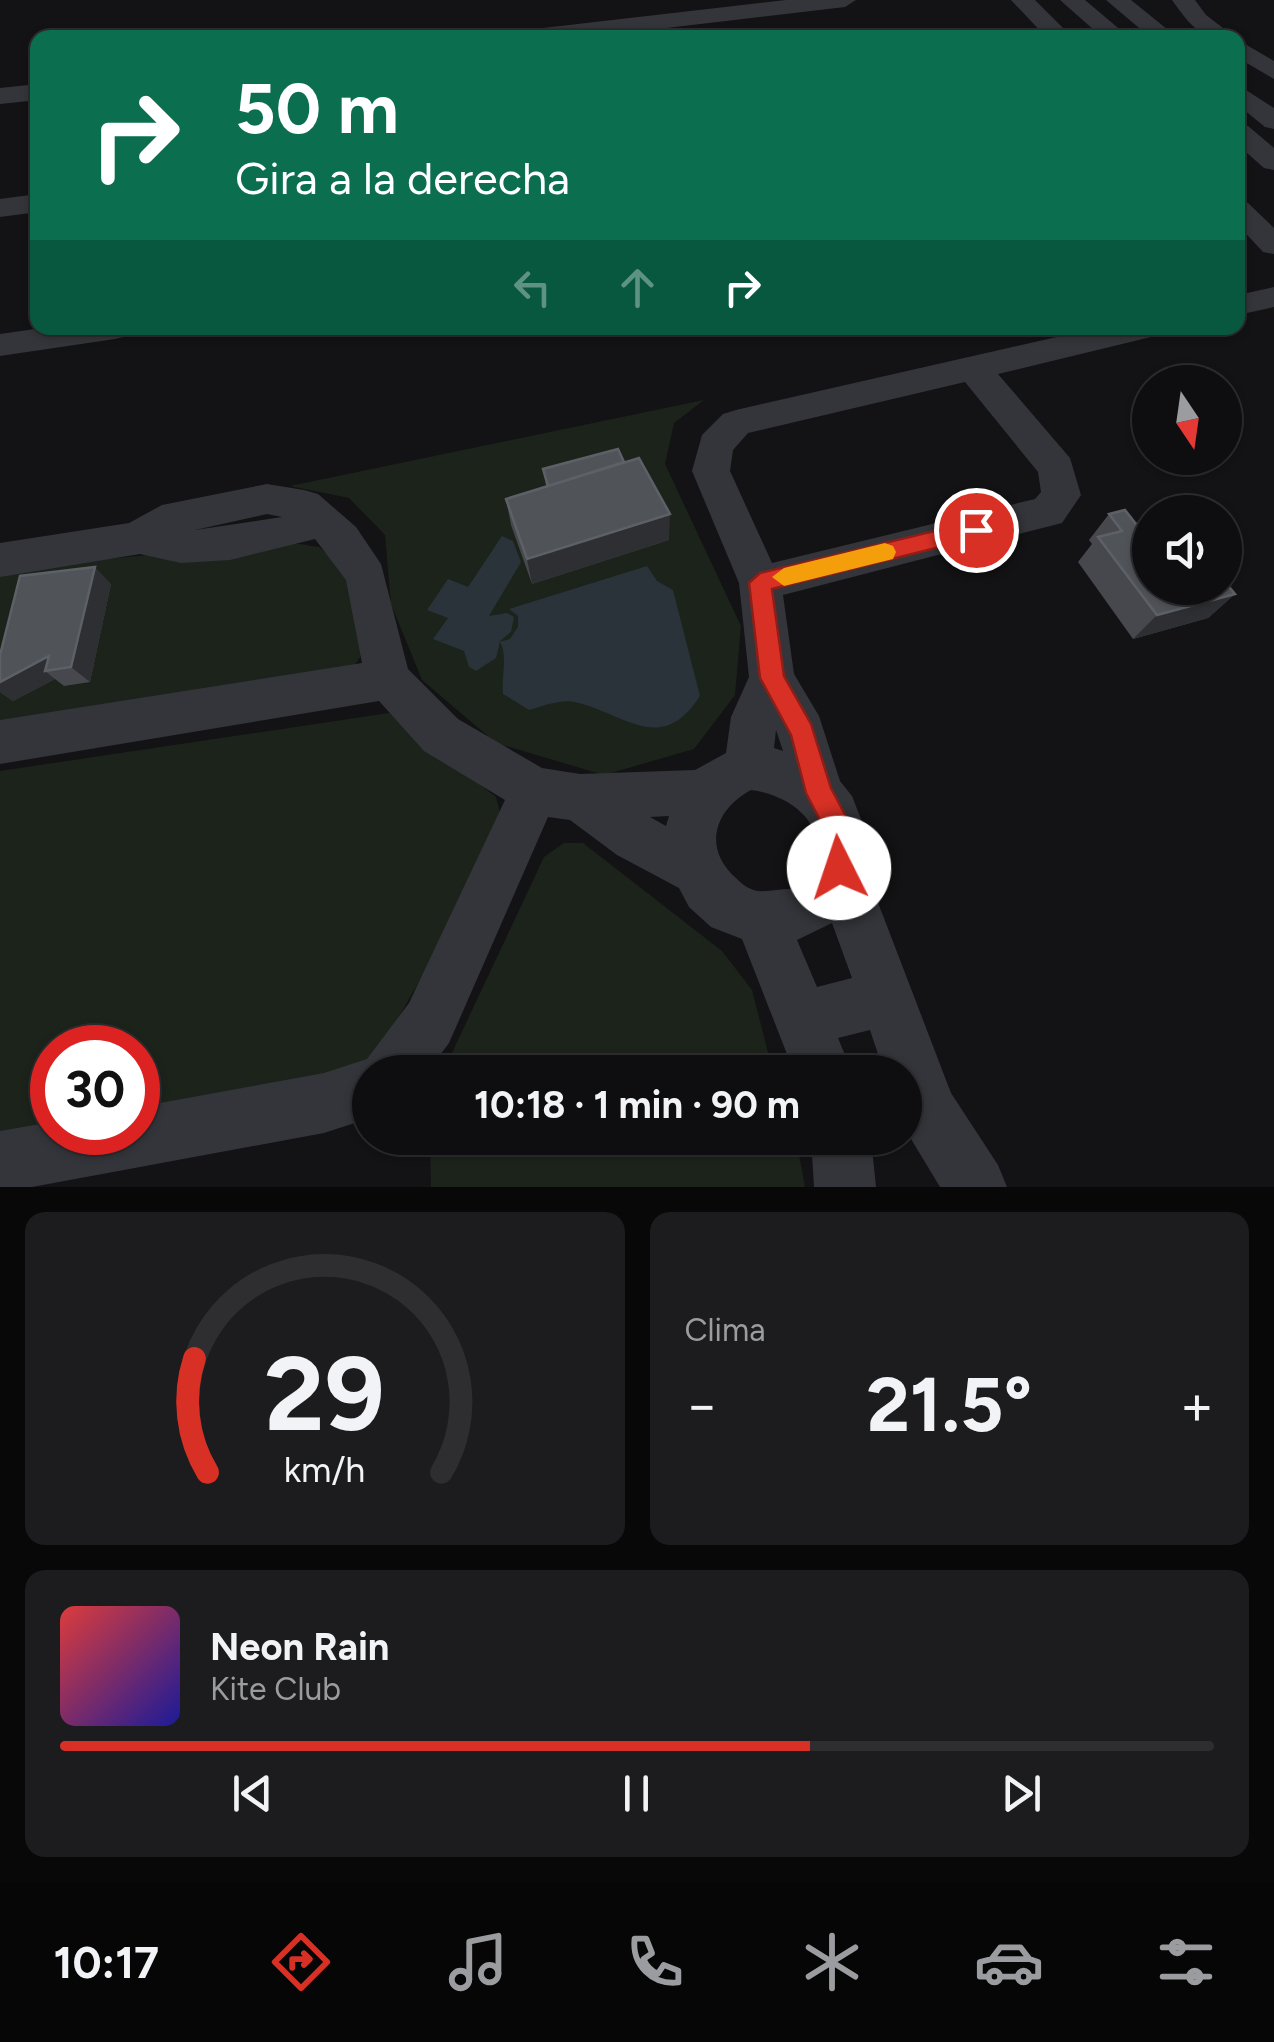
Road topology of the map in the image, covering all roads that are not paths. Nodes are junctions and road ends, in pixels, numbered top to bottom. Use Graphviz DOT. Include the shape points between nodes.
graph roads {
  1 [pos="844,0"];
  2 [pos="1022,0"];
  3 [pos="1072,0"];
  4 [pos="1117,0"];
  5 [pos="1183,0"];
  6 [pos="585,30"];
  7 [pos="1053,30"];
  8 [pos="1108,30"];
  9 [pos="1156,30"];
  10 [pos="1212,30"];
  11 [pos="1245,51"];
  12 [pos="1273,69"];
  13 [pos="30,93"];
  14 [pos="0,96"];
  15 [pos="1245,98"];
  16 [pos="1274,121"];
  17 [pos="1245,138"];
  18 [pos="1274,162"];
  19 [pos="30,204"];
  20 [pos="0,208"];
  21 [pos="1245,216"];
  22 [pos="1274,244"];
  23 [pos="1274,297"];
  24 [pos="1245,304"];
  25 [pos="68,335"];
  26 [pos="1112,335"];
  27 [pos="0,345"];
  28 [pos="973,367"];
  29 [pos="0,560"];
  30 [pos="760,583"];
  31 [pos="772,678"];
  32 [pos="388,679"];
  33 [pos="0,742"];
  34 [pos="748,766"];
  35 [pos="819,793"];
  36 [pos="558,794"];
  37 [pos="701,794"];
  38 [pos="839,868"];
  39 [pos="695,870"];
  40 [pos="761,918"];
  41 [pos="886,998"];
  42 [pos="802,1019"];
  43 [pos="404,1055"];
  44 [pos="816,1055"];
  45 [pos="900,1055"];
  46 [pos="352,1094"];
  47 [pos="922,1123"];
  48 [pos="0,1162"];
  49 [pos="976,1187"];
  1 -- 6 [label="street"];
  2 -- 7 [label="street"];
  3 -- 8 [label="street"];
  4 -- 9 [label="street"];
  5 -- 10 [label="street"];
  11 -- 12 [label="street"];
  13 -- 14 [label="street"];
  15 -- 16 [label="street"];
  17 -- 18 [label="street"];
  19 -- 20 [label="street"];
  21 -- 22 [label="street"];
  23 -- 24 [label="street"];
  25 -- 27 [label="street"];
  26 -- 28 [label="street"];
  28 -- 30 [label="street" via="736,423 715,445 711,471"];
  28 -- 30 [label="street" via="1056,468 1061,495 1048,512"];
  29 -- 32 [label="street" via="139,538 161,547 223,542 320,522 342,539 366,576"];
  30 -- 31 [label="street"];
  31 -- 34 [label="street" via="754,716"];
  31 -- 35 [label="street" via="802,732"];
  32 -- 33 [label="street"];
  32 -- 36 [label="street" via="441,735"];
  34 -- 35 [label="street" via="798,776"];
  34 -- 37 [label="street"];
  35 -- 38 [label="street" via="839,828"];
  36 -- 37 [label="street"];
  36 -- 39 [label="street"];
  36 -- 43 [label="street" via="429,1023"];
  37 -- 39 [label="street" via="690,817"];
  38 -- 40 [label="street" via="831,886 802,912"];
  38 -- 41 [label="street"];
  39 -- 40 [label="street" via="721,902"];
  40 -- 42 [label="street"];
  41 -- 42 [label="street"];
  41 -- 45 [label="street"];
  42 -- 44 [label="street"];
  46 -- 48 [label="street"];
  47 -- 49 [label="street"];
}
